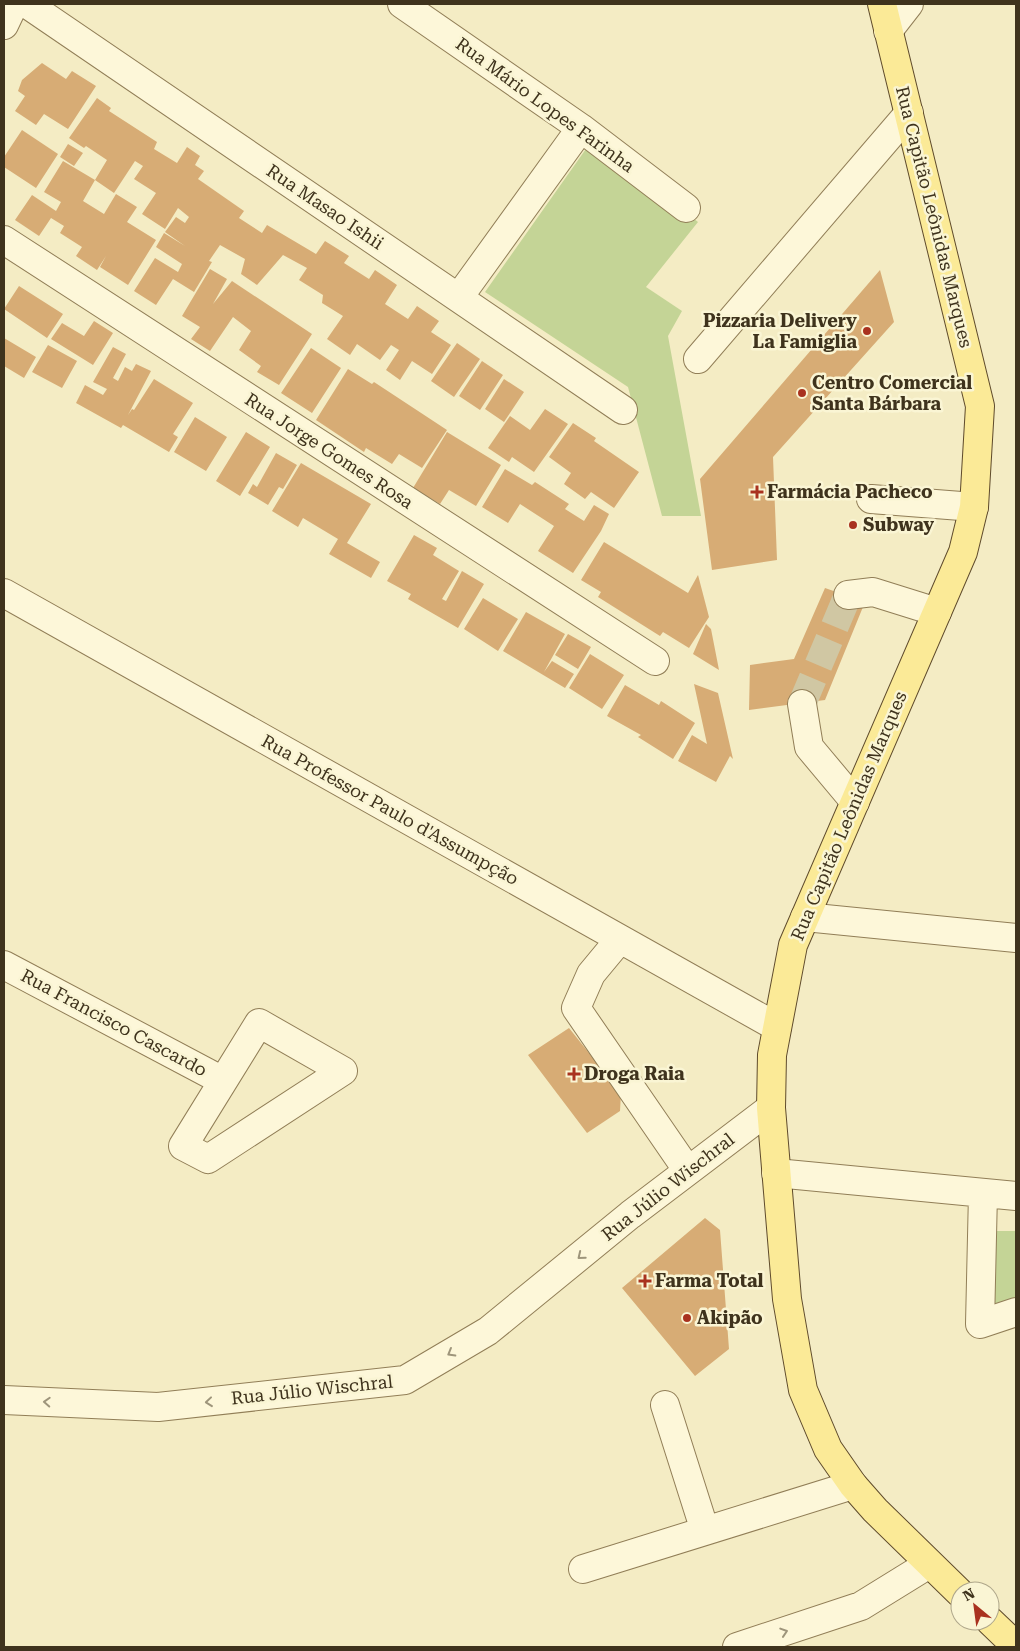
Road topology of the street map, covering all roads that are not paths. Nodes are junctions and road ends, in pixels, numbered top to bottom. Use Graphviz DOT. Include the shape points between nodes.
graph roads {
  1 [pos="14,4"];
  2 [pos="27,4"];
  3 [pos="402,4"];
  4 [pos="882,4"];
  5 [pos="909,4"];
  6 [pos="4,25"];
  7 [pos="888,30"];
  8 [pos="909,113"];
  9 [pos="581,128"];
  10 [pos="686,208"];
  11 [pos="4,240"];
  12 [pos="458,298"];
  13 [pos="698,359"];
  14 [pos="623,410"];
  15 [pos="871,499"];
  16 [pos="974,507"];
  17 [pos="4,592"];
  18 [pos="848,595"];
  19 [pos="937,612"];
  20 [pos="655,661"];
  21 [pos="802,704"];
  22 [pos="855,802"];
  23 [pos="805,917"];
  24 [pos="1016,938"];
  25 [pos="620,939"];
  26 [pos="4,964"];
  27 [pos="777,1027"];
  28 [pos="223,1081"];
  29 [pos="771,1108"];
  30 [pos="688,1171"];
  31 [pos="776,1173"];
  32 [pos="983,1193"];
  33 [pos="1016,1196"];
  34 [pos="1016,1312"];
  35 [pos="4,1400"];
  36 [pos="665,1405"];
  37 [pos="853,1485"];
  38 [pos="705,1531"];
  39 [pos="928,1564"];
  40 [pos="583,1569"];
  41 [pos="950,1584"];
  42 [pos="1000,1631"];
  43 [pos="1016,1646"];
  44 [pos="737,1647"];
  1 -- 6 [label="street"];
  2 -- 12 [label="street, Rua Masao Ishii"];
  3 -- 9 [label="street, Rua Mário Lopes Farinha"];
  4 -- 7 [label="main road, Rua Capitão Leônidas Marques"];
  5 -- 7 [label="street"];
  7 -- 8 [label="main road, Rua Capitão Leônidas Marques"];
  8 -- 13 [label="street"];
  8 -- 16 [label="main road, Rua Capitão Leônidas Marques" via="980,406"];
  9 -- 10 [label="street, Rua Mário Lopes Farinha"];
  9 -- 12 [label="street"];
  11 -- 20 [label="street, Rua Jorge Gomes Rosa"];
  12 -- 14 [label="street, Rua Masao Ishii"];
  15 -- 16 [label="street"];
  16 -- 19 [label="main road, Rua Capitão Leônidas Marques" via="963,552"];
  17 -- 25 [label="street, Rua Professor Paulo d'Assumpção"];
  18 -- 19 [label="street" via="873,592"];
  19 -- 22 [label="main road, Rua Capitão Leônidas Marques"];
  21 -- 22 [label="street" via="809,747"];
  22 -- 23 [label="main road, Rua Capitão Leônidas Marques"];
  23 -- 24 [label="street"];
  23 -- 27 [label="main road, Rua Capitão Leônidas Marques" via="793,945"];
  25 -- 27 [label="street, Rua Professor Paulo d'Assumpção"];
  25 -- 30 [label="street" via="591,974 576,1008"];
  26 -- 28 [label="street, Rua Francisco Cascardo"];
  27 -- 29 [label="main road, Rua Capitão Leônidas Marques" via="772,1055"];
  28 -- 28 [label="street, Rua Francisco Cascardo" via="259,1023 343,1071 208,1159 182,1146"];
  29 -- 30 [label="street, Rua Júlio Wischral"];
  29 -- 31 [label="main road, Rua Capitão Leônidas Marques"];
  30 -- 35 [label="street, Rua Júlio Wischral, one-way" via="488,1331 405,1380 158,1407"];
  31 -- 32 [label="street"];
  31 -- 37 [label="main road, Rua Capitão Leônidas Marques" via="787,1298 803,1390 828,1449"];
  32 -- 33 [label="street"];
  32 -- 34 [label="street" via="980,1324"];
  36 -- 38 [label="street"];
  37 -- 38 [label="street"];
  37 -- 39 [label="main road, Rua Capitão Leônidas Marques"];
  38 -- 40 [label="street"];
  39 -- 41 [label="main road, Rua Capitão Leônidas Marques"];
  44 -- 39 [label="street, one-way" via="861,1606"];
  42 -- 43 [label="main road"];
}
